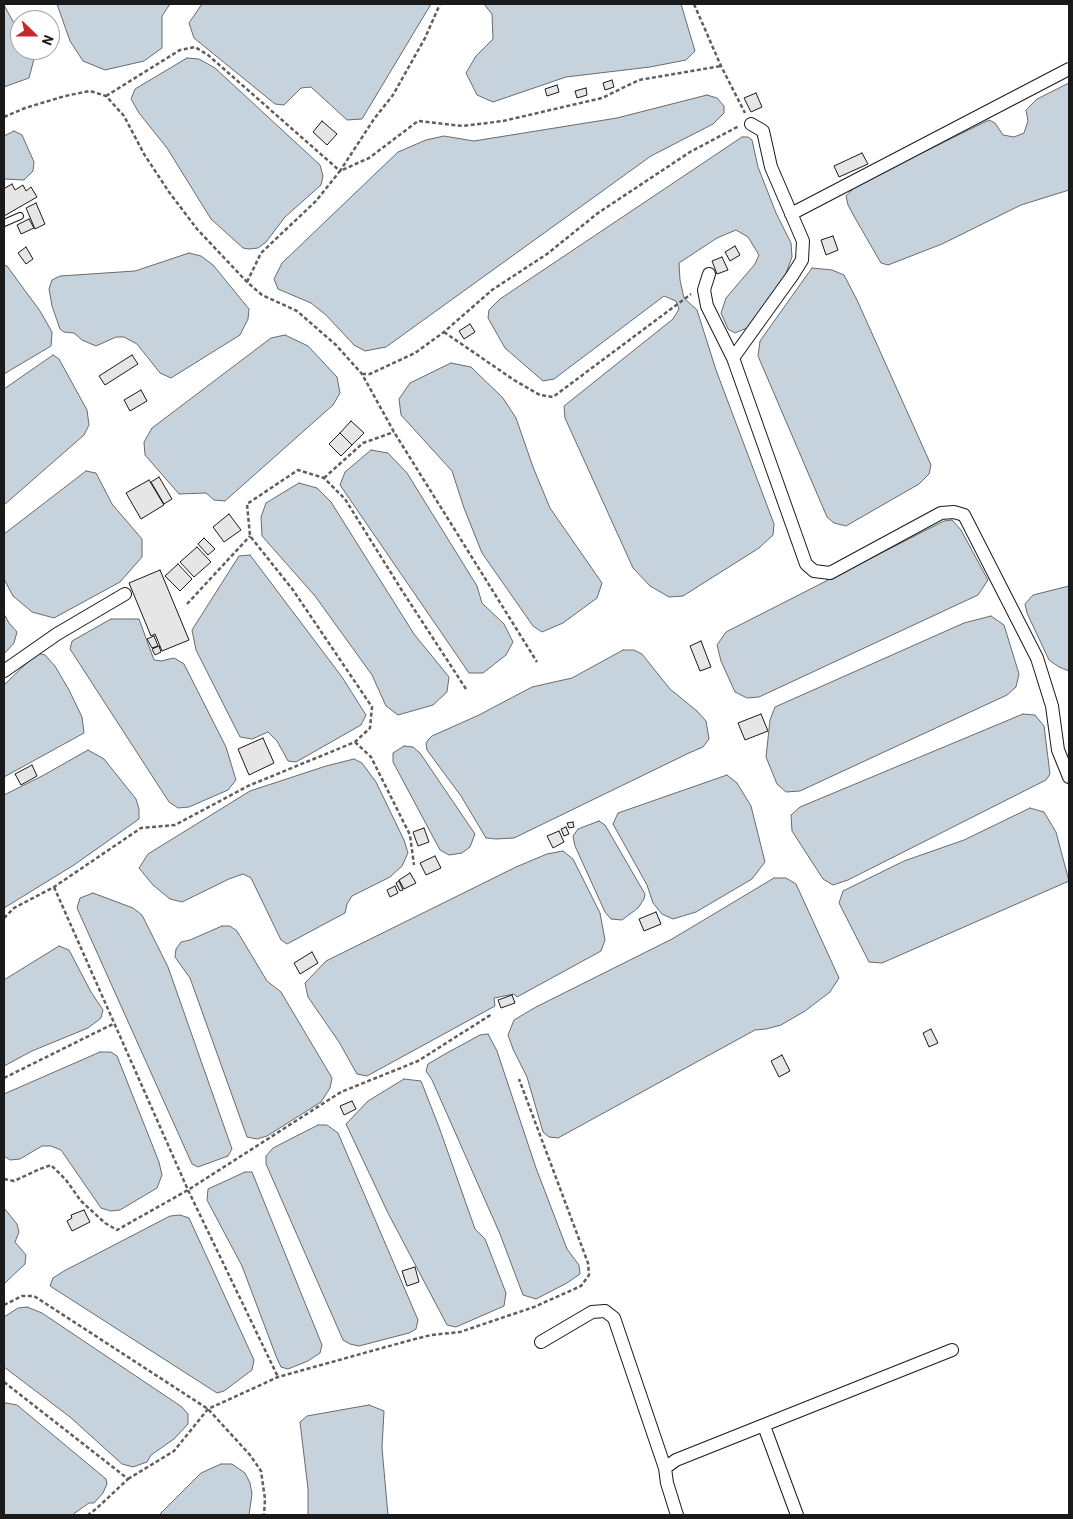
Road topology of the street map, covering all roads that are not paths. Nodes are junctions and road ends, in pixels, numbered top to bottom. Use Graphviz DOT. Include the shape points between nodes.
graph roads {
  1 [pos="1069,69"];
  2 [pos="751,124"];
  3 [pos="792,214"];
  4 [pos="20,216"];
  5 [pos="4,223"];
  6 [pos="709,274"];
  7 [pos="733,358"];
  8 [pos="125,594"];
  9 [pos="4,671"];
  10 [pos="1069,777"];
  11 [pos="541,1342"];
  12 [pos="952,1350"];
  13 [pos="764,1426"];
  14 [pos="665,1468"];
  15 [pos="677,1515"];
  16 [pos="797,1515"];
  1 -- 3 [label="street"];
  2 -- 3 [label="street" via="763,131 771,167"];
  3 -- 7 [label="street" via="804,241 802,260"];
  4 -- 5 [label="lane"];
  6 -- 7 [label="street" via="704,290 706,306"];
  7 -- 10 [label="street" via="806,564 814,571 830,573 941,513 964,515 1037,658 1052,706 1058,750"];
  8 -- 9 [label="street" via="57,634"];
  11 -- 14 [label="street" via="592,1312 605,1311 614,1318"];
  12 -- 13 [label="street"];
  13 -- 14 [label="street" via="676,1460"];
  13 -- 16 [label="street"];
  14 -- 15 [label="street"];
}
